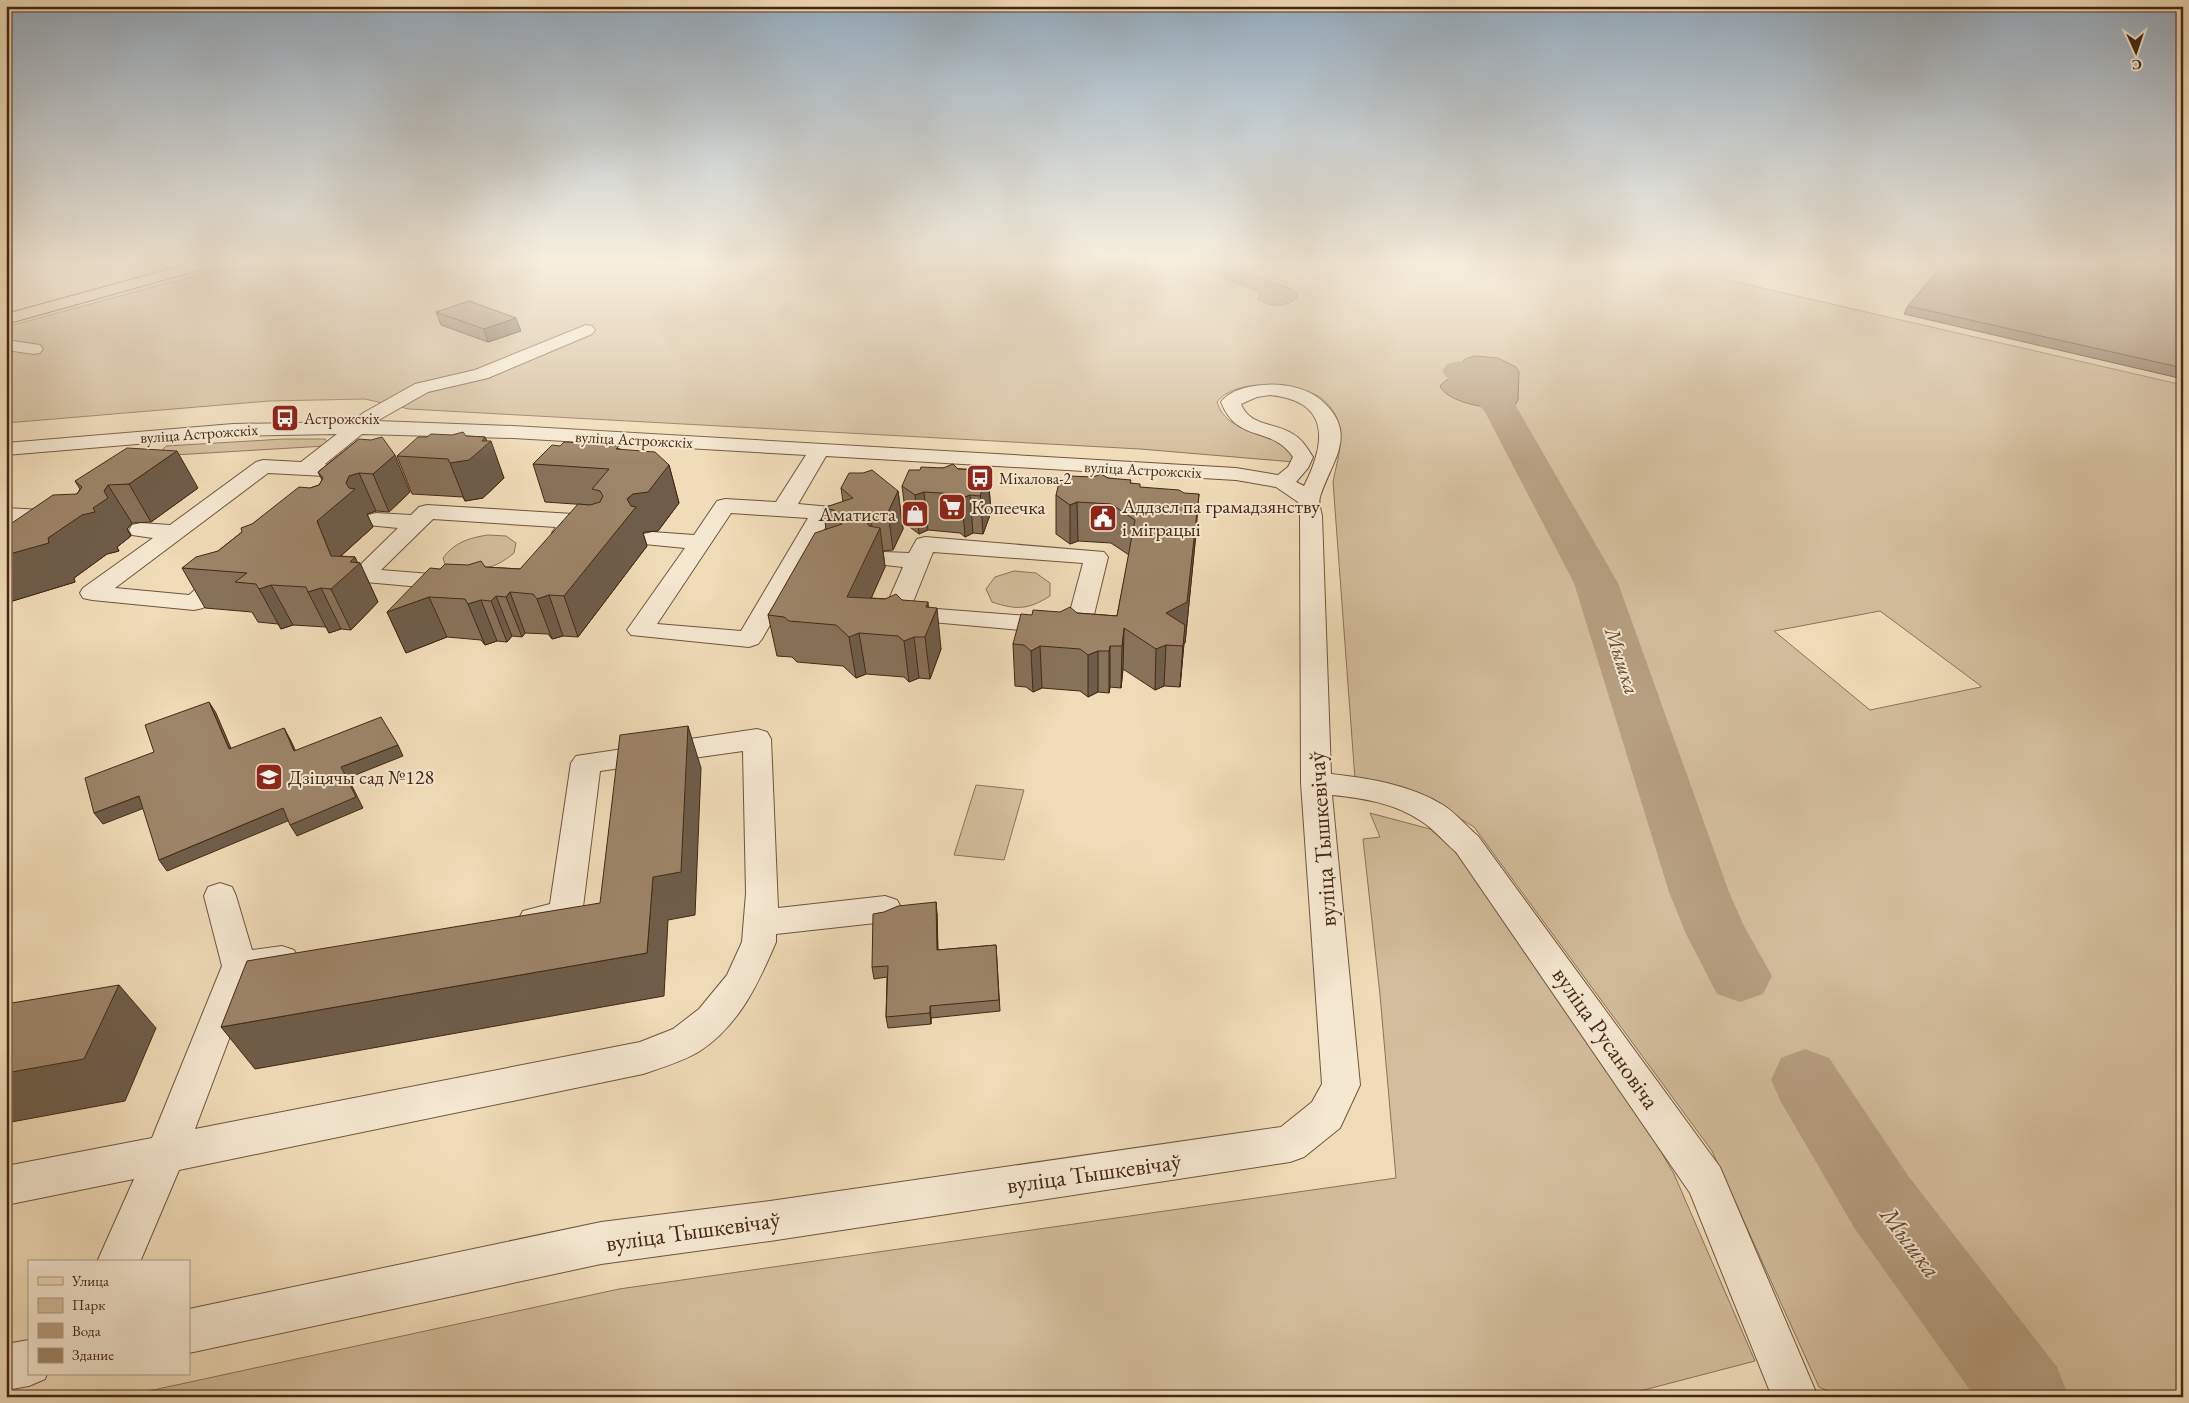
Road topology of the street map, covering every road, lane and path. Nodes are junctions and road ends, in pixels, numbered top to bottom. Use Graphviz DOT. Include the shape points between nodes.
graph roads {
  1 [pos="586,330"];
  2 [pos="6,345"];
  3 [pos="34,349"];
  4 [pos="357,427"];
  5 [pos="6,449"];
  6 [pos="819,450"];
  7 [pos="306,469"];
  8 [pos="339,480"];
  9 [pos="1282,482"];
  10 [pos="1308,499"];
  11 [pos="784,508"];
  12 [pos="6,515"];
  13 [pos="376,520"];
  14 [pos="417,522"];
  15 [pos="60,524"];
  16 [pos="84,526"];
  17 [pos="140,530"];
  18 [pos="175,532"];
  19 [pos="594,535"];
  20 [pos="652,539"];
  21 [pos="37,540"];
  22 [pos="700,542"];
  23 [pos="246,559"];
  24 [pos="884,559"];
  25 [pos="918,561"];
  26 [pos="479,584"];
  27 [pos="1316,783"];
  28 [pos="220,896"];
  29 [pos="885,909"];
  30 [pos="760,923"];
  31 [pos="508,924"];
  32 [pos="316,954"];
  33 [pos="239,966"];
  34 [pos="166,1153"];
  35 [pos="6,1186"];
  36 [pos="119,1260"];
  37 [pos="190,1331"];
  38 [pos="28,1363"];
  39 [pos="6,1367"];
  40 [pos="1794,1397"];
  1 -- 4 [label="street" via="481,374 422,388"];
  2 -- 3 [label="street"];
  4 -- 5 [label="street, вуліца Астрожскіх" via="232,430"];
  4 -- 6 [label="street, вуліца Астрожскіх" via="513,432"];
  4 -- 7 [label="street"];
  6 -- 9 [label="street, вуліца Астрожскіх" via="1236,474"];
  6 -- 11 [label="street"];
  7 -- 8 [label="street"];
  7 -- 18 [label="street" via="263,466"];
  9 -- 10 [label="street"];
  9 -- 10 [label="street" via="1300,465 1303,457 1298,445 1290,438 1240,419 1231,402 1237,397 1249,392 1285,391 1314,402 1320,409 1328,422 1330,442 1324,468"];
  10 -- 27 [label="street, вуліца Тышкевічаў" via="1311,516"];
  11 -- 22 [label="street" via="725,506"];
  11 -- 22 [label="street" via="823,512 812,554 749,639 640,630"];
  12 -- 15 [label="street" via="68,519"];
  13 -- 14 [label="street"];
  14 -- 19 [label="street" via="427,512 573,521 557,540"];
  14 -- 26 [label="street" via="362,576"];
  15 -- 16 [label="street"];
  15 -- 21 [label="street"];
  17 -- 18 [label="street"];
  18 -- 23 [label="street" via="92,593 194,603"];
  20 -- 22 [label="street"];
  24 -- 25 [label="street"];
  25 -- 25 [label="street" via="925,544 1096,556 1078,627 896,613"];
  27 -- 37 [label="street, вуліца Тышкевічаў" via="1341,1085 1326,1115 1290,1144 601,1243"];
  27 -- 40 [label="street, вуліца Русановіча" via="1360,787 1405,799 1438,818 1467,844 1706,1181"];
  28 -- 33 [label="street"];
  29 -- 30 [label="street"];
  30 -- 31 [label="street" via="757,740 586,763 566,915"];
  30 -- 34 [label="street" via="752,961 728,1002 712,1020 686,1040 661,1052"];
  32 -- 33 [label="street"];
  33 -- 34 [label="street"];
  34 -- 35 [label="street"];
  34 -- 36 [label="street"];
  38 -- 39 [label="street"];
}
